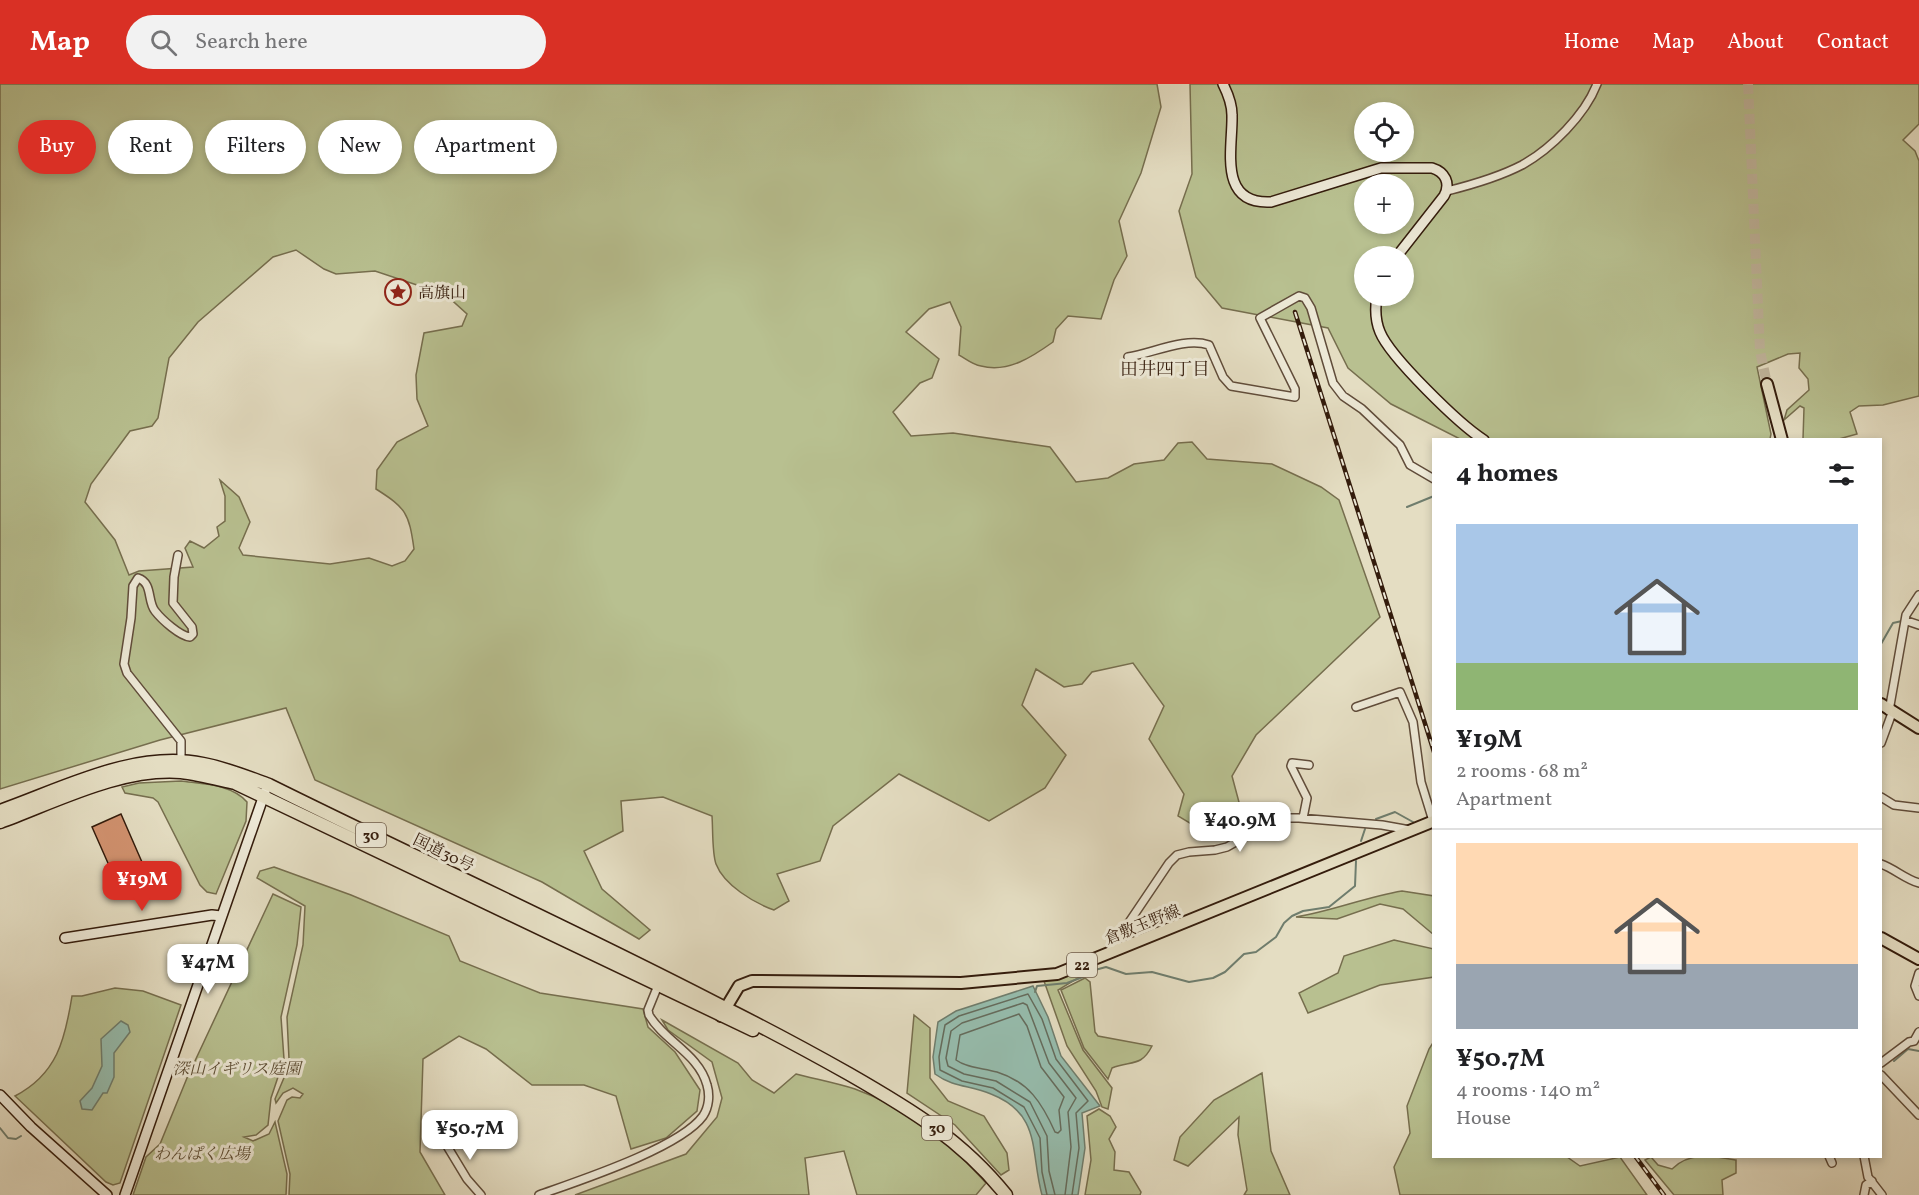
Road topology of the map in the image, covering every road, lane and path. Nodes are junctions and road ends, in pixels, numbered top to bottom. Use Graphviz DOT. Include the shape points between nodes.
graph roads {
  1 [pos="1223,84"];
  2 [pos="1597,84"];
  3 [pos="1447,191"];
  4 [pos="1405,246"];
  5 [pos="1377,306"];
  6 [pos="1128,357"];
  7 [pos="1767,384"];
  8 [pos="1481,438"];
  9 [pos="1781,438"];
  10 [pos="1432,478"];
  11 [pos="178,555"];
  12 [pos="1919,595"];
  13 [pos="1906,619"];
  14 [pos="1919,625"];
  15 [pos="1356,707"];
  16 [pos="1887,709"];
  17 [pos="1919,728"];
  18 [pos="1882,737"];
  19 [pos="1309,765"];
  20 [pos="180,767"];
  21 [pos="266,790"];
  22 [pos="1882,798"];
  23 [pos="1919,808"];
  24 [pos="0,811"];
  25 [pos="1432,815"];
  26 [pos="1303,818"];
  27 [pos="0,822"];
  28 [pos="1432,822"];
  29 [pos="1410,830"];
  30 [pos="1882,864"];
  31 [pos="1919,883"];
  32 [pos="221,916"];
  33 [pos="65,938"];
  34 [pos="1882,939"];
  35 [pos="1108,954"];
  36 [pos="1919,959"];
  37 [pos="1919,973"];
  38 [pos="660,980"];
  39 [pos="1919,996"];
  40 [pos="723,1012"];
  41 [pos="1919,1032"];
  42 [pos="1916,1042"];
  43 [pos="1882,1062"];
  44 [pos="1882,1077"];
  45 [pos="0,1095"];
  46 [pos="1919,1115"];
  47 [pos="444,1141"];
  48 [pos="1865,1158"];
  49 [pos="1872,1181"];
  50 [pos="107,1195"];
  51 [pos="124,1195"];
  52 [pos="481,1195"];
  53 [pos="539,1195"];
  54 [pos="1006,1195"];
  55 [pos="1864,1195"];
  56 [pos="1882,1195"];
  1 -- 3 [label="street" via="1232,115 1231,172 1236,186 1256,201 1271,202 1365,171 1392,167 1439,171 1446,177"];
  2 -- 3 [label="street" via="1563,134 1522,165"];
  3 -- 4 [label="street"];
  5 -- 8 [label="street" via="1377,322 1390,349 1457,419"];
  6 -- 10 [label="street" via="1202,342 1209,345 1231,386 1294,397 1294,389 1260,318 1299,296 1305,298 1333,383 1400,445 1410,465"];
  7 -- 9 [label="main road"];
  11 -- 20 [label="street" via="173,603 193,634 183,636 155,611 145,581 138,578 133,586 124,664 126,673 181,741"];
  12 -- 13 [label="street"];
  13 -- 14 [label="street"];
  13 -- 16 [label="street"];
  15 -- 25 [label="street" via="1400,692 1413,722 1421,783"];
  16 -- 17 [label="main road"];
  16 -- 18 [label="street"];
  19 -- 26 [label="street" via="1291,766 1308,798"];
  20 -- 21 [label="highway, 国道30号 / 30" via="202,763"];
  20 -- 24 [label="highway, 国道30号 / 30" via="138,765 110,771"];
  20 -- 27 [label="highway, 国道30号 / 30" via="112,781"];
  21 -- 32 [label="street"];
  21 -- 38 [label="highway, 国道30号 / 30"];
  22 -- 23 [label="street" via="1894,805"];
  26 -- 29 [label="street"];
  26 -- 35 [label="street" via="1278,818 1227,846 1177,855"];
  28 -- 29 [label="main road, 倉敷玉野線 / 22"];
  29 -- 35 [label="main road, 倉敷玉野線 / 22"];
  30 -- 31 [label="street"];
  32 -- 33 [label="street"];
  32 -- 51 [label="street"];
  34 -- 36 [label="main road"];
  35 -- 40 [label="main road, 倉敷玉野線 / 22" via="1057,974 982,982 752,981 739,986"];
  37 -- 39 [label="street" via="1915,986"];
  38 -- 40 [label="highway, 国道30号 / 30"];
  38 -- 53 [label="street" via="649,1015 701,1070 709,1095 702,1116 668,1142 640,1156"];
  40 -- 54 [label="highway, 国道30号 / 30" via="908,1107 976,1162"];
  41 -- 42 [label="street"];
  42 -- 43 [label="street" via="1909,1042"];
  44 -- 46 [label="street"];
  45 -- 50 [label="street"];
  47 -- 52 [label="street" via="466,1179"];
  48 -- 49 [label="street"];
  49 -- 55 [label="street" via="1866,1185"];
  49 -- 56 [label="street"];
}
